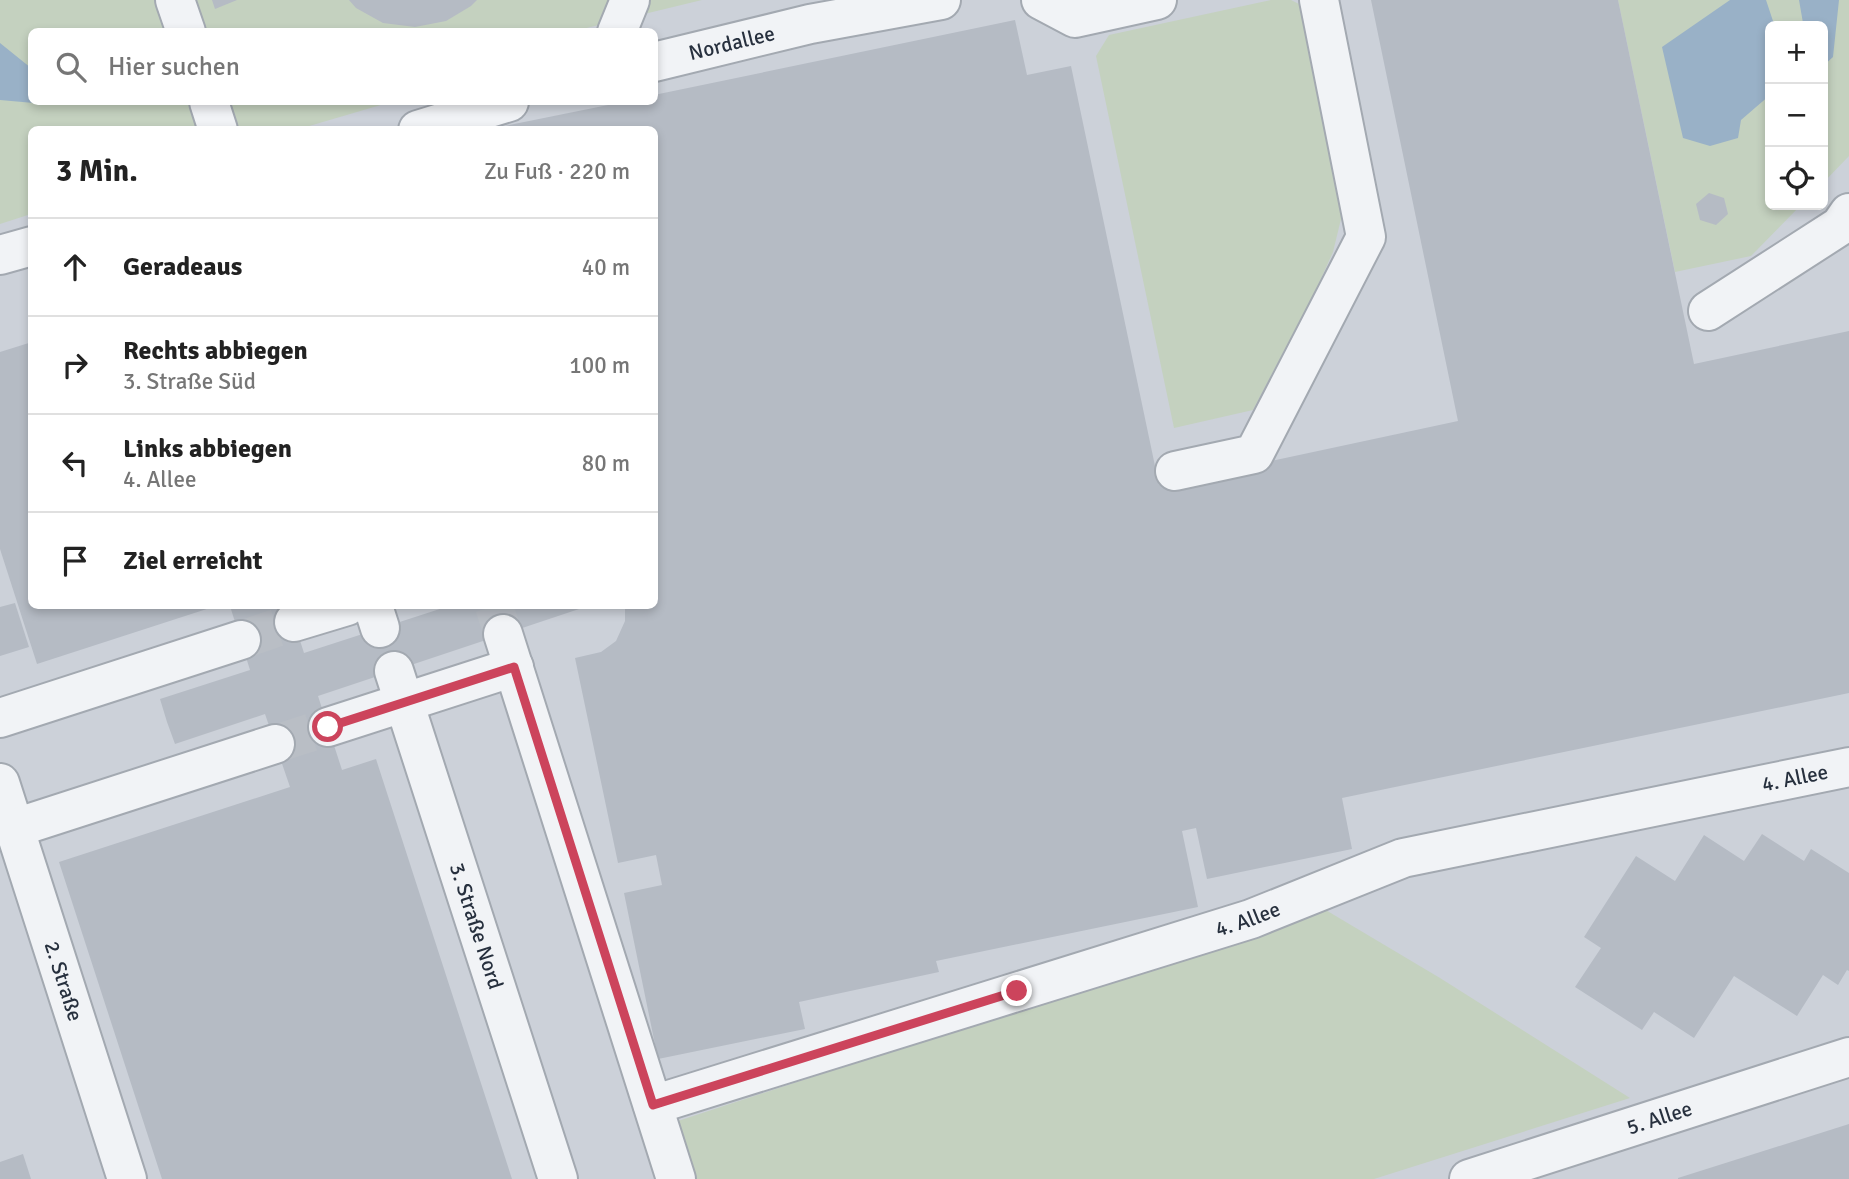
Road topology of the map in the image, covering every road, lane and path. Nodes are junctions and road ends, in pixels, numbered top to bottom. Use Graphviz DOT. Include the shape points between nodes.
graph roads {
  1 [pos="175,0"];
  2 [pos="630,0"];
  3 [pos="941,0"];
  4 [pos="1041,0"];
  5 [pos="1157,0"];
  6 [pos="1319,0"];
  7 [pos="816,8"];
  8 [pos="1072,9"];
  9 [pos="185,28"];
  10 [pos="619,28"];
  11 [pos="658,61"];
  12 [pos="210,105"];
  13 [pos="499,105"];
  14 [pos="217,126"];
  15 [pos="431,126"];
  16 [pos="1849,213"];
  17 [pos="28,247"];
  18 [pos="0,255"];
  19 [pos="1708,312"];
  20 [pos="1175,471"];
  21 [pos="337,609"];
  22 [pos="294,622"];
  23 [pos="241,640"];
  24 [pos="399,687"];
  25 [pos="0,718"];
  26 [pos="328,727"];
  27 [pos="275,744"];
  28 [pos="1849,767"];
  29 [pos="0,783"];
  30 [pos="15,828"];
  31 [pos="1849,1057"];
  32 [pos="653,1105"];
  33 [pos="127,1179"];
  34 [pos="558,1179"];
  35 [pos="676,1179"];
  36 [pos="1469,1179"];
  1 -- 9 [label="lane"];
  2 -- 10 [label="lane"];
  3 -- 7 [label="lane, Nordallee"];
  4 -- 8 [label="lane"];
  5 -- 8 [label="lane"];
  6 -- 20 [label="lane" via="1366,237 1254,454"];
  7 -- 11 [label="lane, Nordallee"];
  12 -- 14 [label="lane"];
  13 -- 15 [label="lane"];
  16 -- 19 [label="lane" via="1840,226"];
  17 -- 18 [label="lane"];
  21 -- 22 [label="lane"];
  23 -- 25 [label="lane"];
  24 -- 26 [label="lane"];
  24 -- 32 [label="lane" via="509,651"];
  24 -- 34 [label="lane, 3. Straße Nord"];
  27 -- 30 [label="lane"];
  28 -- 32 [label="lane, 4. Allee" via="1403,858 1251,919"];
  29 -- 30 [label="lane, 2. Straße"];
  30 -- 33 [label="lane, 2. Straße"];
  31 -- 36 [label="lane, 5. Allee"];
  32 -- 35 [label="lane"];
}
